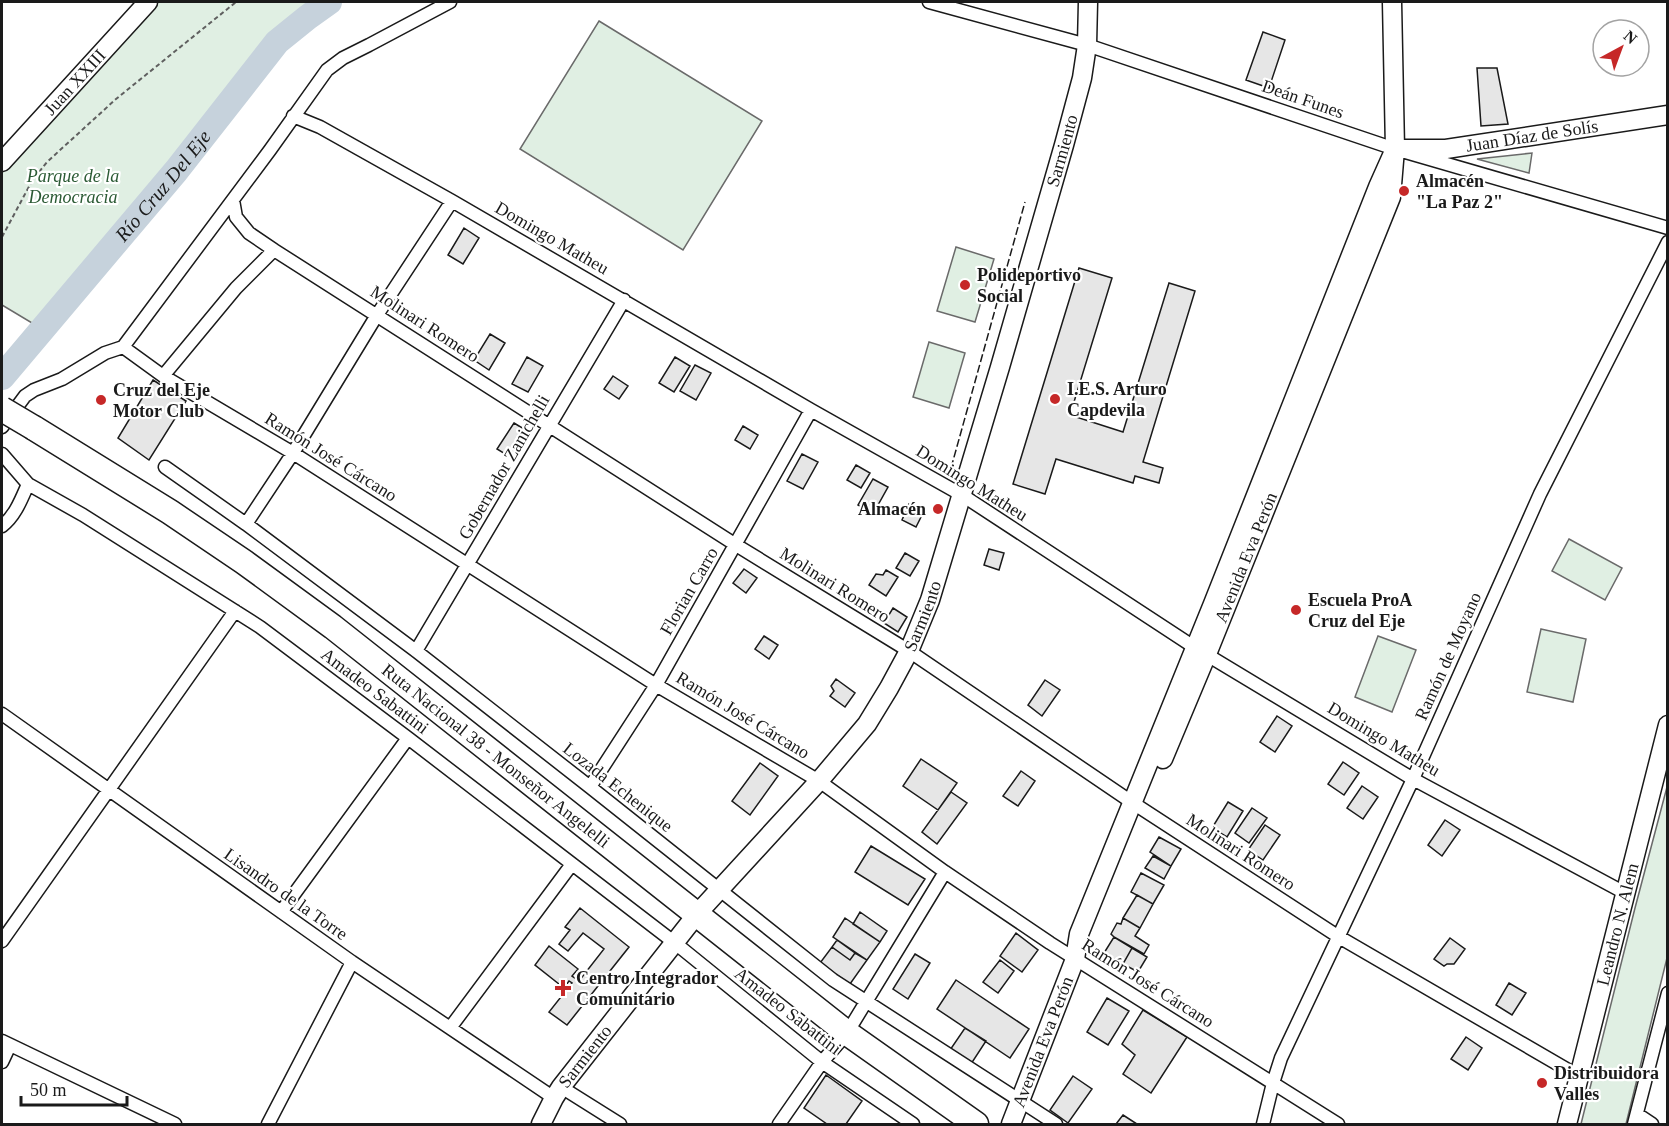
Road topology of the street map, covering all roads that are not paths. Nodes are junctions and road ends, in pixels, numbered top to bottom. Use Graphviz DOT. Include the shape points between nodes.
graph roads {
  1 [pos="148,2"];
  2 [pos="450,2"];
  3 [pos="929,2"];
  4 [pos="1088,2"];
  5 [pos="1392,2"];
  6 [pos="1087,45"];
  7 [pos="293,116"];
  8 [pos="1668,116"];
  9 [pos="1395,149"];
  10 [pos="2,162"];
  11 [pos="233,200"];
  12 [pos="452,201"];
  13 [pos="1668,228"];
  14 [pos="1668,242"];
  15 [pos="274,250"];
  16 [pos="624,300"];
  17 [pos="377,315"];
  18 [pos="123,347"];
  19 [pos="163,376"];
  20 [pos="2,409"];
  21 [pos="811,410"];
  22 [pos="549,425"];
  23 [pos="2,427"];
  24 [pos="293,453"];
  25 [pos="2,454"];
  26 [pos="165,467"];
  27 [pos="28,484"];
  28 [pos="962,495"];
  29 [pos="246,524"];
  30 [pos="2,526"];
  31 [pos="736,545"];
  32 [pos="468,565"];
  33 [pos="235,610"];
  34 [pos="416,651"];
  35 [pos="909,651"];
  36 [pos="1201,651"];
  37 [pos="656,685"];
  38 [pos="2,714"];
  39 [pos="1668,725"];
  40 [pos="408,738"];
  41 [pos="1413,779"];
  42 [pos="819,781"];
  43 [pos="590,787"];
  44 [pos="108,789"];
  45 [pos="1138,806"];
  46 [pos="572,864"];
  47 [pos="945,872"];
  48 [pos="719,890"];
  49 [pos="1625,893"];
  50 [pos="281,912"];
  51 [pos="697,915"];
  52 [pos="1340,937"];
  53 [pos="2,941"];
  54 [pos="675,943"];
  55 [pos="1076,959"];
  56 [pos="352,962"];
  57 [pos="1668,993"];
  58 [pos="866,1002"];
  59 [pos="450,1028"];
  60 [pos="847,1033"];
  61 [pos="6,1043"];
  62 [pos="2,1062"];
  63 [pos="822,1062"];
  64 [pos="1580,1077"];
  65 [pos="1273,1083"];
  66 [pos="557,1092"];
  67 [pos="1020,1101"];
  68 [pos="1635,1119"];
  69 [pos="175,1125"];
  70 [pos="268,1125"];
  71 [pos="541,1125"];
  72 [pos="620,1125"];
  73 [pos="779,1125"];
  74 [pos="913,1125"];
  75 [pos="976,1125"];
  76 [pos="1011,1125"];
  77 [pos="1056,1125"];
  78 [pos="1263,1125"];
  79 [pos="1338,1125"];
  80 [pos="1567,1125"];
  81 [pos="1652,1125"];
  1 -- 10 [label="main road, Juan XXIII"];
  2 -- 7 [label="street" via="343,58 327,70"];
  3 -- 6 [label="street, Deán Funes"];
  4 -- 6 [label="main road, Sarmiento"];
  5 -- 9 [label="main road, Avenida Eva Perón"];
  6 -- 9 [label="street, Deán Funes"];
  6 -- 28 [label="main road, Sarmiento" via="1064,145"];
  7 -- 11 [label="street"];
  7 -- 12 [label="street, Domingo Matheu" via="320,127"];
  8 -- 9 [label="main road, Juan Díaz de Solís" via="1446,149"];
  9 -- 13 [label="street, Deán Funes"];
  9 -- 36 [label="main road, Avenida Eva Perón" via="1391,196"];
  11 -- 15 [label="street, Molinari Romero" via="236,217 249,233"];
  11 -- 18 [label="street"];
  12 -- 16 [label="street, Domingo Matheu"];
  12 -- 17 [label="street"];
  14 -- 41 [label="street, Ramón de Moyano" via="1540,494"];
  15 -- 17 [label="street, Molinari Romero"];
  15 -- 19 [label="street" via="236,288"];
  16 -- 21 [label="street, Domingo Matheu"];
  16 -- 22 [label="street, Gobernador Zanichelli"];
  17 -- 22 [label="street, Molinari Romero"];
  17 -- 24 [label="street"];
  18 -- 19 [label="street, Ramón José Cárcano"];
  18 -- 23 [label="street" via="105,353 62,380 34,390"];
  19 -- 24 [label="street, Ramón José Cárcano"];
  20 -- 51 [label="highway, Ruta Nacional 38 - Monseñor Angelelli, bridge" via="170,512 270,580"];
  21 -- 28 [label="street, Domingo Matheu"];
  21 -- 31 [label="street, Florian Carro"];
  22 -- 31 [label="street, Molinari Romero"];
  22 -- 32 [label="street, Gobernador Zanichelli"];
  24 -- 29 [label="street"];
  24 -- 32 [label="street, Ramón José Cárcano"];
  25 -- 27 [label="street, Amadeo Sabattini"];
  26 -- 29 [label="street, Lozada Echenique"];
  27 -- 30 [label="street" via="17,509"];
  27 -- 33 [label="street, Amadeo Sabattini"];
  28 -- 35 [label="main road, Sarmiento" via="930,600"];
  28 -- 36 [label="street, Domingo Matheu"];
  29 -- 34 [label="street, Lozada Echenique"];
  31 -- 35 [label="street, Molinari Romero"];
  31 -- 37 [label="street, Florian Carro"];
  32 -- 34 [label="street, Gobernador Zanichelli"];
  32 -- 37 [label="street, Ramón José Cárcano"];
  33 -- 40 [label="street, Amadeo Sabattini"];
  33 -- 44 [label="street"];
  34 -- 43 [label="street, Lozada Echenique"];
  35 -- 42 [label="main road, Sarmiento" via="867,724"];
  35 -- 45 [label="street, Molinari Romero"];
  36 -- 41 [label="street, Domingo Matheu"];
  36 -- 45 [label="main road, Avenida Eva Perón"];
  37 -- 42 [label="street, Ramón José Cárcano"];
  37 -- 43 [label="street, Florian Carro"];
  38 -- 44 [label="street, Lisandro de la Torre"];
  39 -- 49 [label="main road, Leandro N. Alem"];
  40 -- 46 [label="street, Amadeo Sabattini"];
  40 -- 50 [label="street"];
  41 -- 49 [label="street, Domingo Matheu"];
  41 -- 52 [label="street, Ramón de Moyano"];
  42 -- 47 [label="street, Ramón José Cárcano"];
  42 -- 48 [label="main road, Sarmiento"];
  43 -- 48 [label="street, Lozada Echenique"];
  44 -- 50 [label="street, Lisandro de la Torre"];
  44 -- 53 [label="street"];
  45 -- 52 [label="street, Molinari Romero"];
  45 -- 55 [label="main road, Avenida Eva Perón" via="1079,934"];
  46 -- 54 [label="street, Amadeo Sabattini"];
  46 -- 59 [label="street"];
  47 -- 55 [label="street, Ramón José Cárcano"];
  47 -- 58 [label="street"];
  48 -- 51 [label="main road, Sarmiento"];
  48 -- 58 [label="street, Lozada Echenique"];
  49 -- 64 [label="main road, Leandro N. Alem"];
  50 -- 56 [label="street, Lisandro de la Torre"];
  51 -- 54 [label="main road, Sarmiento"];
  51 -- 60 [label="highway, Ruta Nacional 38 - Monseñor Angelelli"];
  52 -- 64 [label="street, Molinari Romero"];
  52 -- 65 [label="street, Ramón de Moyano" via="1281,1058"];
  54 -- 63 [label="street, Amadeo Sabattini"];
  54 -- 66 [label="main road, Sarmiento"];
  55 -- 65 [label="street, Ramón José Cárcano"];
  55 -- 67 [label="main road, Avenida Eva Perón"];
  56 -- 59 [label="street, Lisandro de la Torre"];
  56 -- 70 [label="street"];
  57 -- 68 [label="street"];
  58 -- 60 [label="street"];
  58 -- 67 [label="street, Lozada Echenique"];
  59 -- 66 [label="street, Lisandro de la Torre"];
  60 -- 63 [label="street"];
  60 -- 75 [label="highway, Ruta Nacional 38 - Monseñor Angelelli"];
  61 -- 62 [label="street"];
  61 -- 69 [label="street"];
  63 -- 73 [label="street"];
  63 -- 74 [label="street, Amadeo Sabattini"];
  64 -- 80 [label="main road, Leandro N. Alem"];
  65 -- 78 [label="street, Ramón de Moyano"];
  65 -- 79 [label="street, Ramón José Cárcano"];
  66 -- 71 [label="main road, Sarmiento"];
  66 -- 72 [label="street, Lisandro de la Torre"];
  67 -- 76 [label="main road, Avenida Eva Perón"];
  67 -- 77 [label="street, Lozada Echenique"];
  68 -- 81 [label="street"];
}
